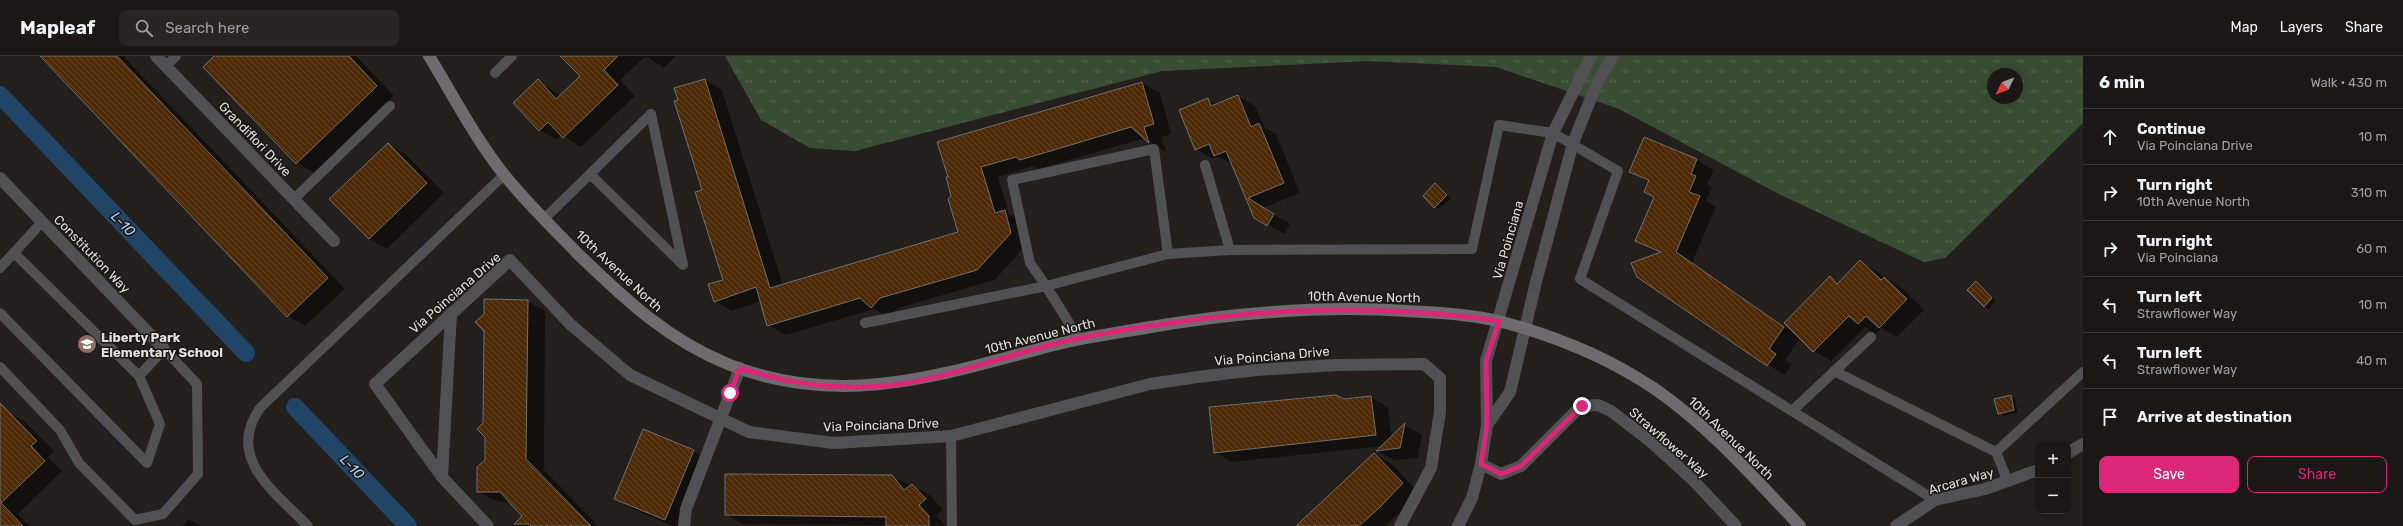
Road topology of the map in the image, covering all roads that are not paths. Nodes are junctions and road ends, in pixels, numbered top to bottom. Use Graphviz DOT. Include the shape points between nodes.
graph roads {
  1 [pos="156,56"];
  2 [pos="176,56"];
  3 [pos="429,56"];
  4 [pos="512,56"];
  5 [pos="1591,56"];
  6 [pos="1613,56"];
  7 [pos="166,66"];
  8 [pos="1584,70"];
  9 [pos="495,73"];
  10 [pos="1601,76"];
  11 [pos="390,106"];
  12 [pos="1553,133"];
  13 [pos="1573,143"];
  14 [pos="1205,165"];
  15 [pos="590,174"];
  16 [pos="504,175"];
  17 [pos="0,178"];
  18 [pos="294,199"];
  19 [pos="544,219"];
  20 [pos="42,222"];
  21 [pos="334,241"];
  22 [pos="1230,250"];
  23 [pos="14,253"];
  24 [pos="1168,254"];
  25 [pos="0,268"];
  26 [pos="1046,286"];
  27 [pos="0,313"];
  28 [pos="451,313"];
  29 [pos="1499,321"];
  30 [pos="865,323"];
  31 [pos="1526,330"];
  32 [pos="1871,337"];
  33 [pos="1079,339"];
  34 [pos="164,349"];
  35 [pos="0,367"];
  36 [pos="740,368"];
  37 [pos="1834,371"];
  38 [pos="2083,372"];
  39 [pos="139,376"];
  40 [pos="1792,411"];
  41 [pos="720,419"];
  42 [pos="1487,425"];
  43 [pos="951,436"];
  44 [pos="2083,444"];
  45 [pos="1996,452"];
  46 [pos="2071,452"];
  47 [pos="1481,464"];
  48 [pos="2035,471"];
  49 [pos="442,477"];
  50 [pos="2008,482"];
  51 [pos="1935,500"];
  52 [pos="308,526"];
  53 [pos="488,526"];
  54 [pos="684,526"];
  55 [pos="952,526"];
  56 [pos="1401,526"];
  57 [pos="1458,526"];
  58 [pos="1736,526"];
  59 [pos="1800,526"];
  60 [pos="1896,526"];
  1 -- 7 [label="street, Grandiflori Drive"];
  2 -- 7 [label="lane"];
  3 -- 16 [label="street, 10th Avenue North" via="456,104"];
  4 -- 9 [label="lane"];
  5 -- 8 [label="street, Via Poinciana"];
  6 -- 10 [label="street, Via Poinciana"];
  7 -- 18 [label="street, Grandiflori Drive"];
  8 -- 10 [label="street"];
  8 -- 12 [label="street, Via Poinciana"];
  10 -- 13 [label="street, Via Poinciana"];
  11 -- 18 [label="lane"];
  12 -- 13 [label="lane"];
  12 -- 22 [label="lane" via="1499,125 1472,249"];
  12 -- 29 [label="street, Via Poinciana"];
  13 -- 31 [label="street, Via Poinciana" via="1536,282"];
  13 -- 40 [label="lane" via="1618,172 1580,279"];
  14 -- 22 [label="lane"];
  15 -- 15 [label="lane" via="607,190 682,265 652,114"];
  15 -- 19 [label="lane"];
  16 -- 19 [label="street, 10th Avenue North"];
  16 -- 52 [label="lane" via="260,408 252,420 248,448 258,474"];
  17 -- 20 [label="street, Constitution Way"];
  18 -- 21 [label="street, Grandiflori Drive"];
  19 -- 36 [label="street, 10th Avenue North" via="629,303 660,328 695,349"];
  20 -- 23 [label="lane"];
  20 -- 34 [label="street, Constitution Way"];
  22 -- 24 [label="lane"];
  23 -- 25 [label="lane"];
  23 -- 39 [label="lane"];
  24 -- 26 [label="lane"];
  24 -- 26 [label="lane" via="1154,149 1012,180 1030,263"];
  26 -- 30 [label="lane"];
  26 -- 33 [label="lane"];
  27 -- 39 [label="lane" via="147,463 160,424"];
  28 -- 41 [label="street, Via Poinciana Drive" via="510,260 570,324 630,375"];
  28 -- 49 [label="street"];
  28 -- 49 [label="street, Via Poinciana Drive" via="375,384"];
  29 -- 31 [label="street, 10th Avenue North"];
  29 -- 33 [label="street, 10th Avenue North" via="1437,313 1325,308 1205,317"];
  29 -- 42 [label="street, Via Poinciana" via="1486,361"];
  31 -- 42 [label="street, Via Poinciana" via="1510,392"];
  31 -- 59 [label="street, 10th Avenue North" via="1584,350 1654,388 1692,417 1726,449"];
  32 -- 37 [label="lane"];
  33 -- 36 [label="street, 10th Avenue North" via="926,378 860,387 819,386 784,381"];
  34 -- 35 [label="lane" via="197,384 198,474 163,514 135,520 79,463 60,430"];
  34 -- 39 [label="lane"];
  36 -- 41 [label="street"];
  37 -- 40 [label="lane"];
  37 -- 45 [label="lane"];
  38 -- 45 [label="lane"];
  40 -- 51 [label="lane"];
  41 -- 43 [label="street, Via Poinciana Drive" via="749,432 834,443"];
  41 -- 54 [label="street" via="686,509"];
  42 -- 47 [label="street, Via Poinciana"];
  43 -- 55 [label="lane, Via Poinciana Drive"];
  43 -- 56 [label="street, Via Poinciana Drive" via="1156,383 1256,370 1390,363 1424,364 1440,378 1439,419 1432,468"];
  44 -- 46 [label="street"];
  45 -- 50 [label="lane"];
  47 -- 57 [label="street, Via Poinciana" via="1472,498"];
  47 -- 58 [label="street, Strawflower Way" via="1501,474 1521,466 1582,406 1598,405 1611,411 1650,441 1693,480"];
  48 -- 50 [label="street, Arcara Way"];
  49 -- 53 [label="street, Via Poinciana Drive"];
  50 -- 51 [label="street, Arcara Way"];
  51 -- 60 [label="street, Arcara Way"];
}
